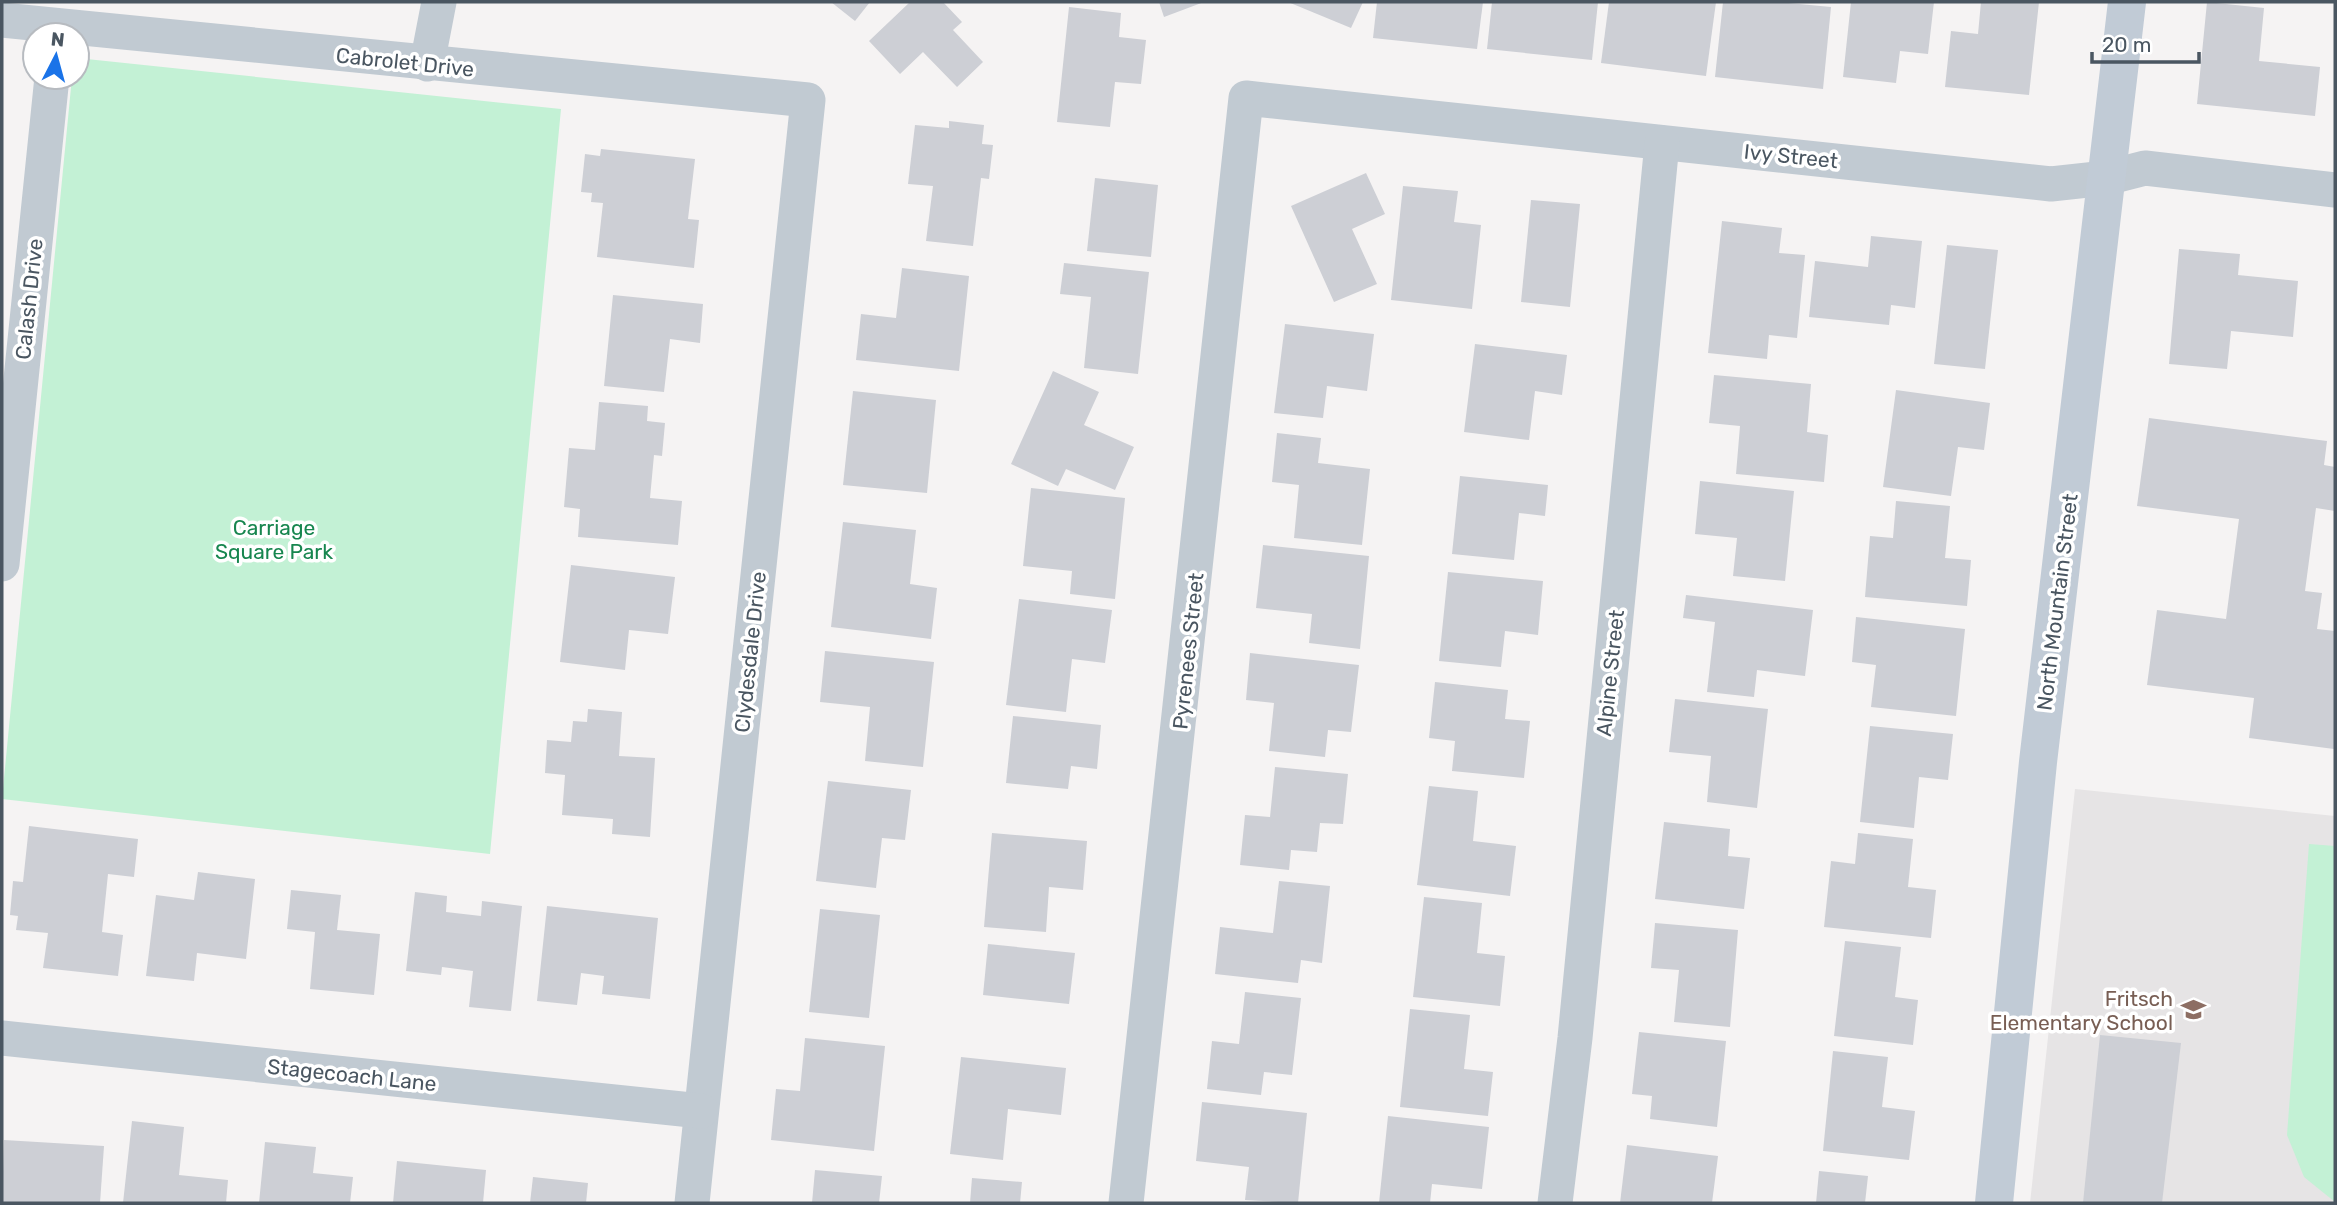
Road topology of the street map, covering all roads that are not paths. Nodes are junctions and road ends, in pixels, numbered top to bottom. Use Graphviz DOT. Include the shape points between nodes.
graph roads {
  1 [pos="439,2"];
  2 [pos="2127,2"];
  3 [pos="2,20"];
  4 [pos="21,23"];
  5 [pos="91,33"];
  6 [pos="427,64"];
  7 [pos="51,91"];
  8 [pos="1246,98"];
  9 [pos="808,100"];
  10 [pos="1662,143"];
  11 [pos="2106,178"];
  12 [pos="2335,190"];
  13 [pos="2,564"];
  14 [pos="2,1038"];
  15 [pos="701,1111"];
  16 [pos="692,1203"];
  17 [pos="1126,1203"];
  18 [pos="1555,1203"];
  19 [pos="1994,1203"];
  1 -- 6 [label="street"];
  2 -- 11 [label="street, North Mountain Street"];
  3 -- 4 [label="street, Cabrolet Drive"];
  5 -- 6 [label="street, Cabrolet Drive"];
  6 -- 9 [label="street, Cabrolet Drive"];
  7 -- 13 [label="street, Calash Drive"];
  8 -- 10 [label="street, Ivy Street"];
  8 -- 17 [label="street, Pyrenees Street"];
  9 -- 15 [label="street, Clydesdale Drive"];
  10 -- 11 [label="street, Ivy Street" via="2051,184"];
  10 -- 18 [label="street, Alpine Street"];
  11 -- 12 [label="street, Ivy Street" via="2145,168"];
  11 -- 19 [label="street, North Mountain Street" via="2038,762"];
  14 -- 15 [label="street, Stagecoach Lane"];
  15 -- 16 [label="street, Clydesdale Drive"];
}
